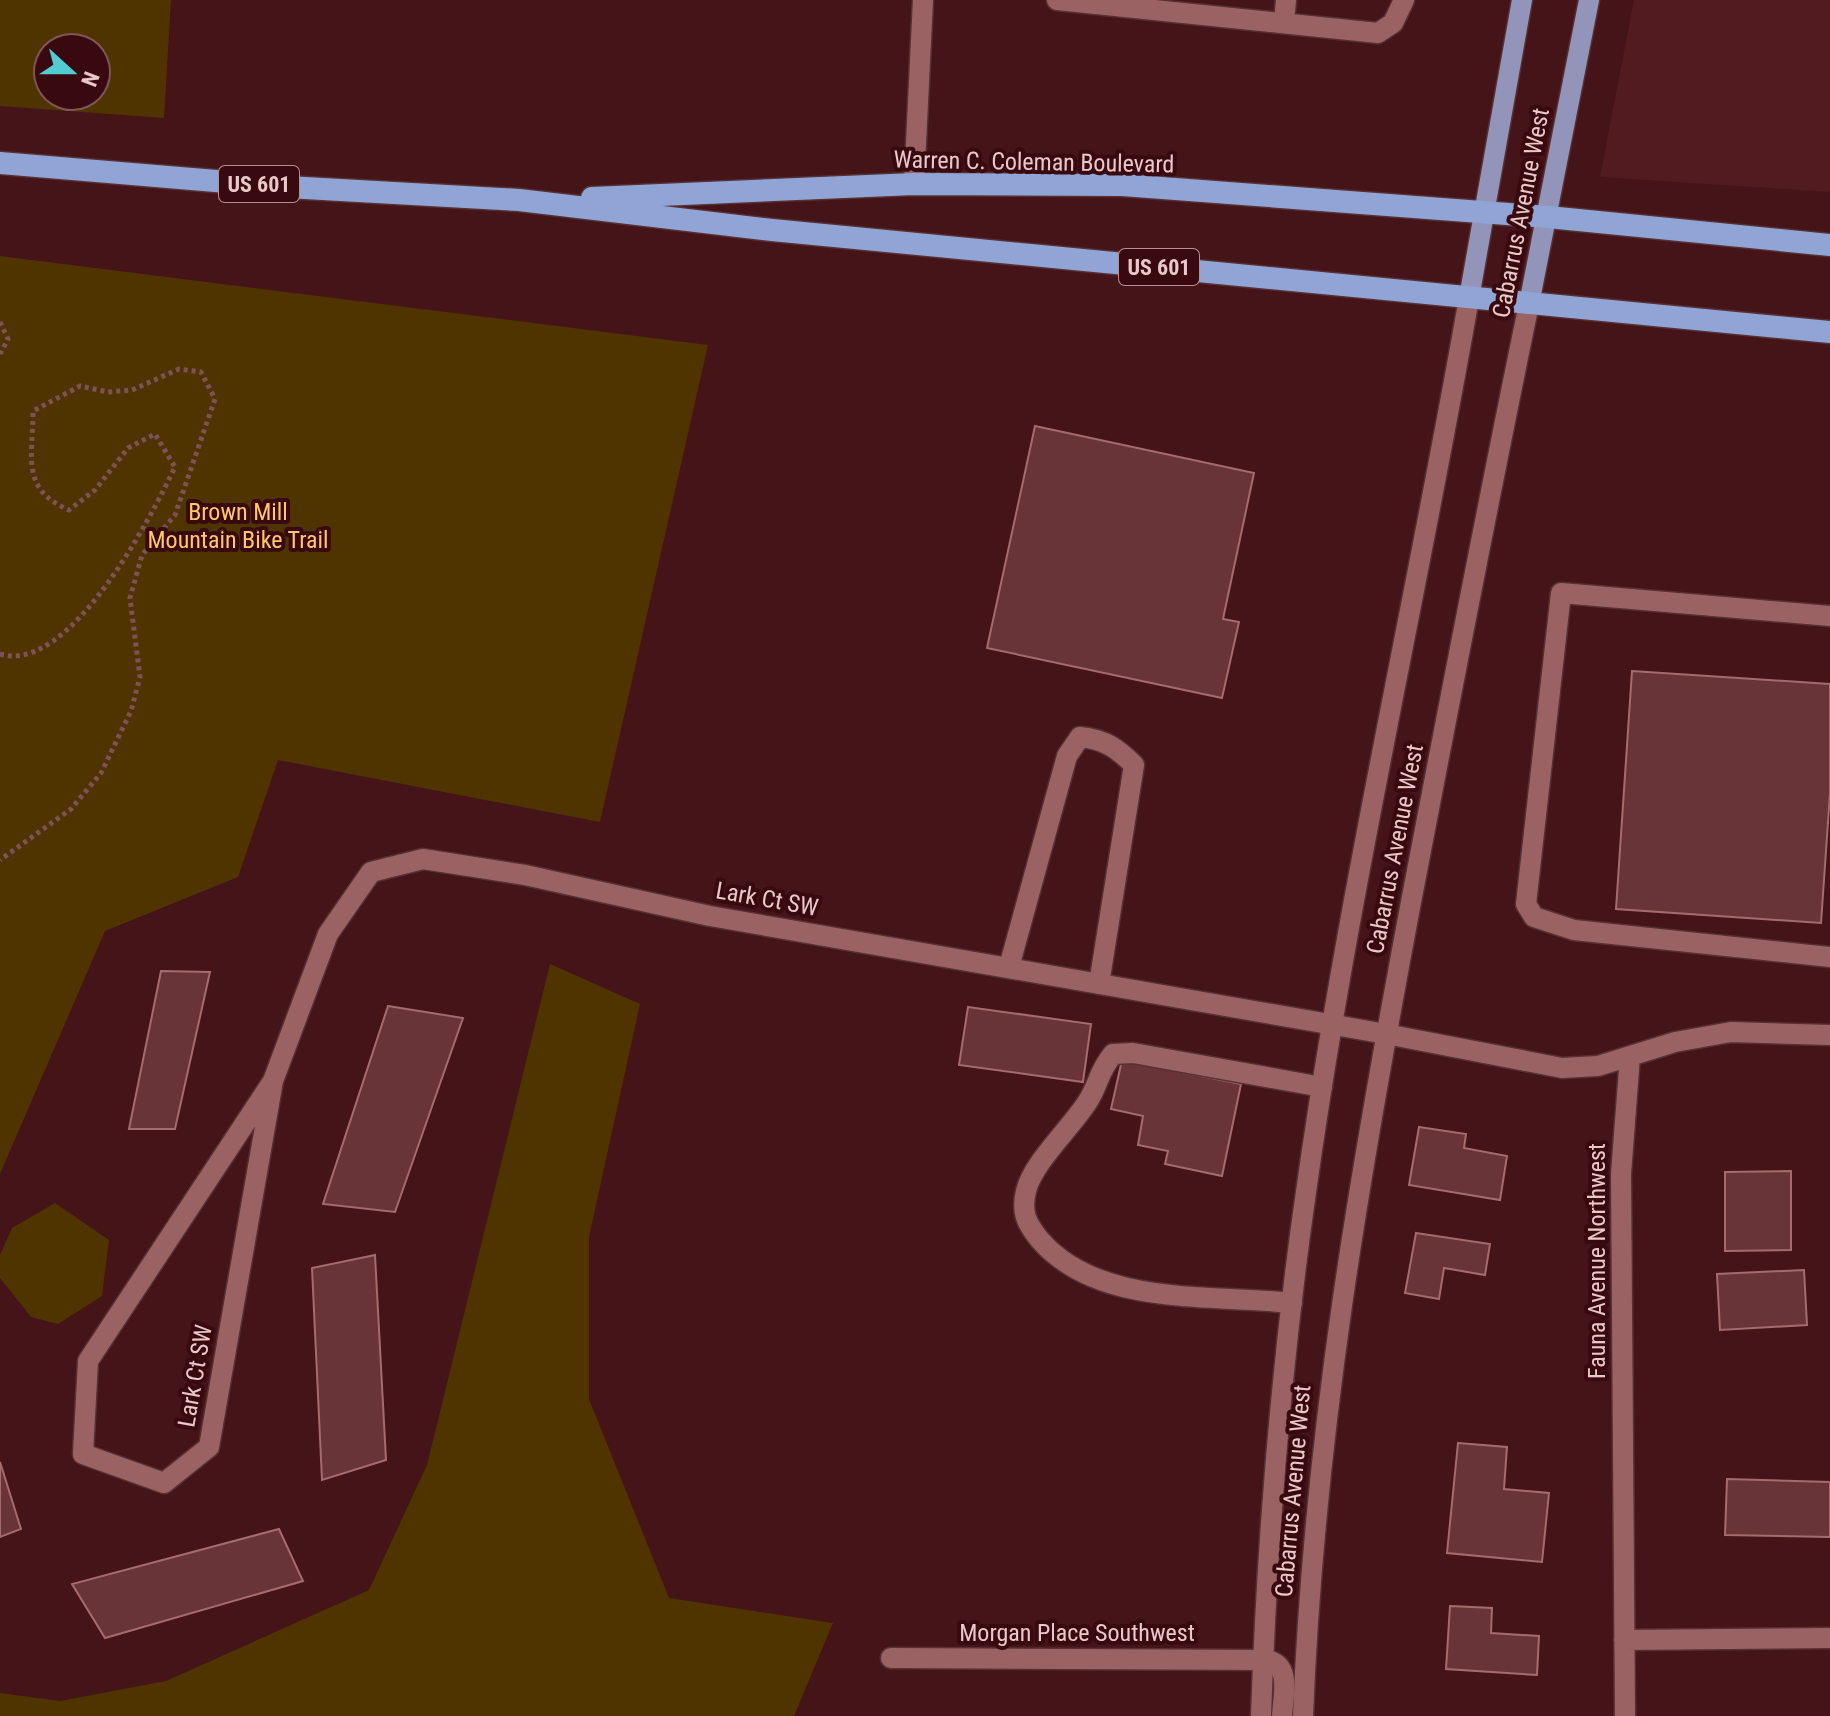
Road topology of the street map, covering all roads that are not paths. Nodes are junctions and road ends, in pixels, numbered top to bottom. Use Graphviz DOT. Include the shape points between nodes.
graph roads {
  1 [pos="923,0"];
  2 [pos="1057,0"];
  3 [pos="1286,0"];
  4 [pos="1404,0"];
  5 [pos="1522,0"];
  6 [pos="1589,0"];
  7 [pos="1284,22"];
  8 [pos="0,163"];
  9 [pos="914,184"];
  10 [pos="519,200"];
  11 [pos="1484,213"];
  12 [pos="1548,217"];
  13 [pos="1830,245"];
  14 [pos="1469,298"];
  15 [pos="1529,304"];
  16 [pos="1830,332"];
  17 [pos="1830,616"];
  18 [pos="1830,957"];
  19 [pos="1009,967"];
  20 [pos="1099,984"];
  21 [pos="1332,1025"];
  22 [pos="1386,1034"];
  23 [pos="1830,1035"];
  24 [pos="1630,1056"];
  25 [pos="273,1081"];
  26 [pos="1322,1087"];
  27 [pos="1292,1303"];
  28 [pos="1830,1638"];
  29 [pos="1624,1640"];
  30 [pos="891,1658"];
  31 [pos="1263,1659"];
  32 [pos="1261,1716"];
  33 [pos="1282,1716"];
  34 [pos="1303,1716"];
  35 [pos="1625,1716"];
  1 -- 9 [label="street"];
  2 -- 7 [label="street"];
  3 -- 7 [label="street"];
  4 -- 7 [label="street" via="1393,23 1378,33"];
  5 -- 11 [label="main road, Cabarrus Avenue West"];
  6 -- 12 [label="main road, Cabarrus Avenue West"];
  8 -- 10 [label="highway, Warren C. Coleman Boulevard / US 601"];
  9 -- 10 [label="highway, Warren C. Coleman Boulevard / US 601"];
  9 -- 11 [label="highway, Warren C. Coleman Boulevard / US 601" via="1122,185"];
  10 -- 14 [label="highway, Warren C. Coleman Boulevard / US 601"];
  11 -- 12 [label="highway, Warren C. Coleman Boulevard / US 601"];
  11 -- 14 [label="main road, Cabarrus Avenue West"];
  12 -- 13 [label="highway, US 601"];
  12 -- 15 [label="main road, Cabarrus Avenue West"];
  14 -- 15 [label="highway, Warren C. Coleman Boulevard / US 601"];
  14 -- 21 [label="street, Cabarrus Avenue West"];
  15 -- 16 [label="highway, US 601"];
  15 -- 22 [label="street, Cabarrus Avenue West"];
  17 -- 18 [label="street" via="1561,593 1526,904 1534,917 1574,930"];
  19 -- 20 [label="street, Lark Ct SW"];
  19 -- 20 [label="street" via="1067,756 1080,737 1096,738 1116,747 1134,765"];
  19 -- 25 [label="street, Lark Ct SW" via="710,916 525,875 423,859 371,872 328,934"];
  20 -- 21 [label="street, Lark Ct SW"];
  21 -- 22 [label="street, Lark Ct SW"];
  21 -- 26 [label="street, Cabarrus Avenue West"];
  22 -- 24 [label="street" via="1562,1068 1598,1066"];
  22 -- 34 [label="street, Cabarrus Avenue West" via="1335,1331 1312,1553"];
  23 -- 24 [label="street" via="1731,1032"];
  24 -- 29 [label="street, Fauna Avenue Northwest" via="1621,1174"];
  25 -- 25 [label="street, Lark Ct SW" via="88,1361 83,1454 164,1483 209,1447"];
  26 -- 27 [label="street, Cabarrus Avenue West"];
  26 -- 27 [label="street" via="1147,1055 1113,1054 1099,1070 1090,1099 1027,1186 1022,1211 1059,1261 1090,1279 1154,1291"];
  27 -- 31 [label="street, Cabarrus Avenue West"];
  28 -- 29 [label="street"];
  29 -- 35 [label="street, Fauna Avenue Northwest"];
  30 -- 31 [label="street, Morgan Place Southwest"];
  31 -- 32 [label="street, Cabarrus Avenue West"];
  31 -- 33 [label="street" via="1283,1671"];
}
